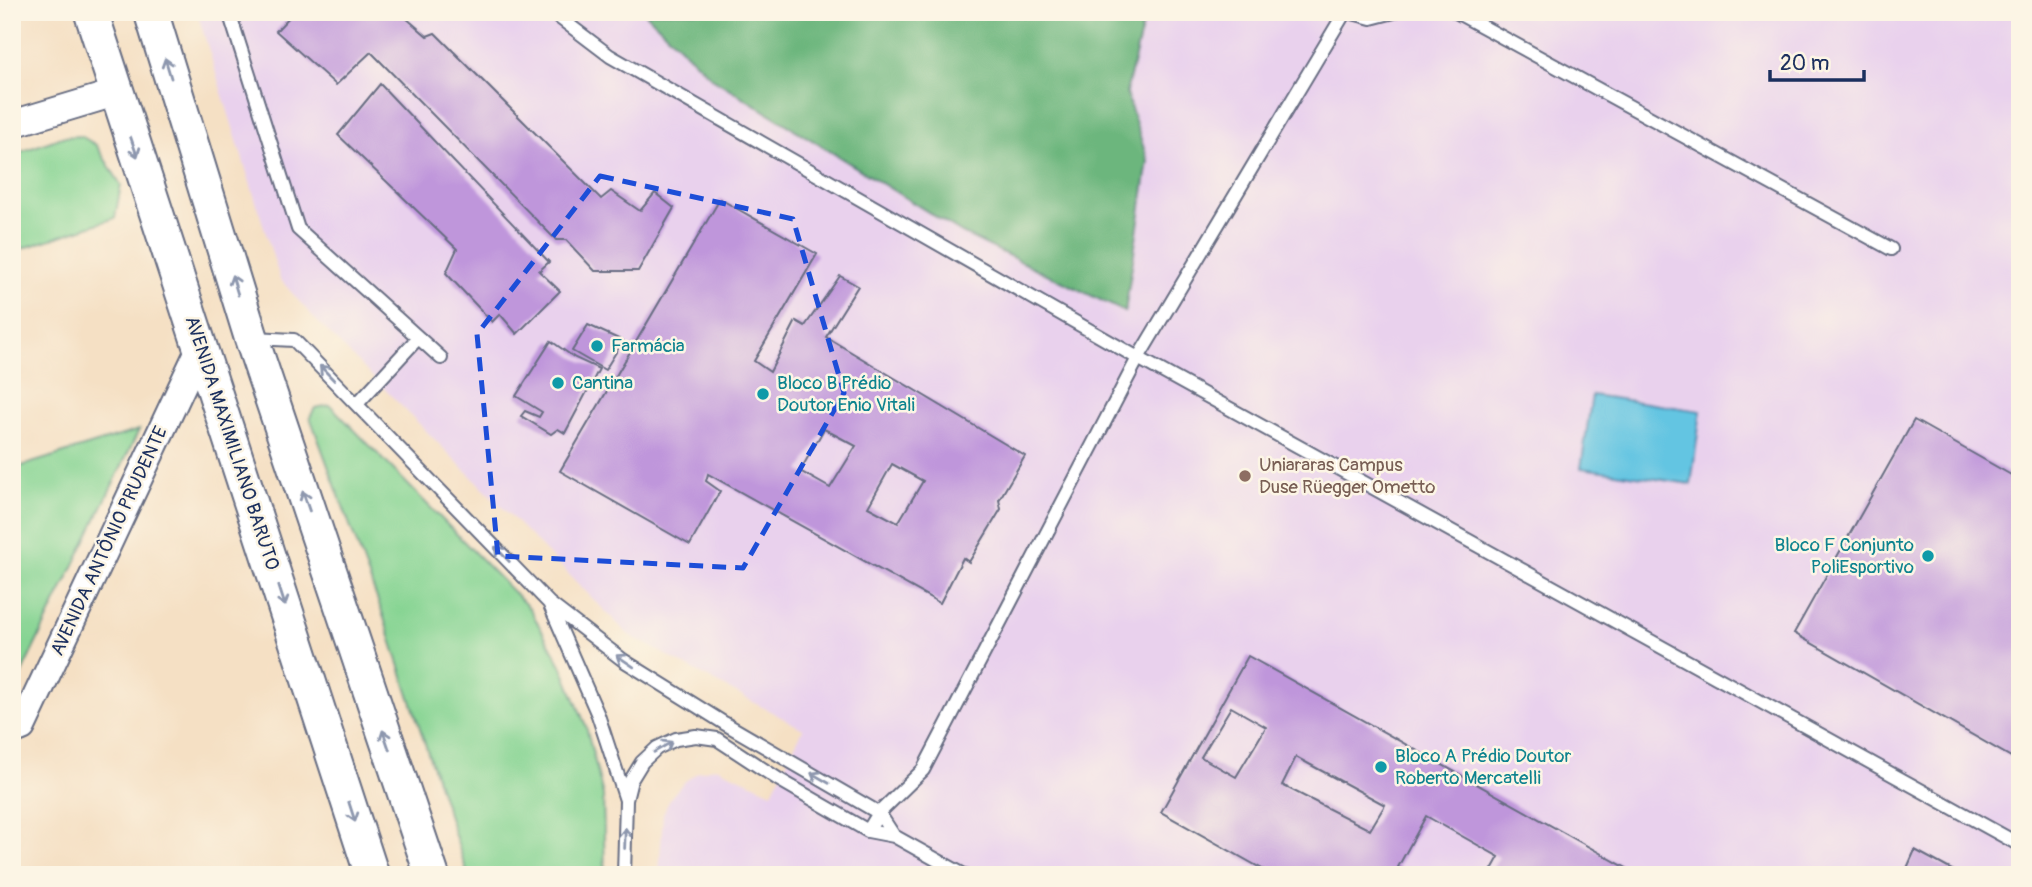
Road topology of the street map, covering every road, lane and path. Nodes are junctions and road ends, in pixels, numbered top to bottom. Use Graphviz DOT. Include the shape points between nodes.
graph roads {
  1 [pos="91,12"];
  2 [pos="151,12"];
  3 [pos="229,12"];
  4 [pos="552,12"];
  5 [pos="1347,12"];
  6 [pos="1394,12"];
  7 [pos="1456,12"];
  8 [pos="115,93"];
  9 [pos="12,124"];
  10 [pos="1891,249"];
  11 [pos="251,337"];
  12 [pos="418,338"];
  13 [pos="201,346"];
  14 [pos="441,358"];
  15 [pos="1138,358"];
  16 [pos="357,404"];
  17 [pos="550,603"];
  18 [pos="12,731"];
  19 [pos="626,800"];
  20 [pos="879,813"];
  21 [pos="868,831"];
  22 [pos="894,836"];
  23 [pos="2020,845"];
  24 [pos="372,875"];
  25 [pos="432,875"];
  26 [pos="624,875"];
  27 [pos="964,875"];
  1 -- 8 [label="street, AVENIDA MAXIMILIANO BARUTO"];
  11 -- 2 [label="street, one-way"];
  3 -- 12 [label="lane" via="298,229"];
  4 -- 15 [label="lane" via="610,56"];
  5 -- 6 [label="lane" via="1371,18"];
  5 -- 15 [label="lane"];
  7 -- 10 [label="lane"];
  8 -- 9 [label="street"];
  8 -- 13 [label="street, AVENIDA MAXIMILIANO BARUTO, one-way"];
  11 -- 13 [label="street"];
  16 -- 11 [label="lane, one-way" via="294,340"];
  25 -- 11 [label="street, one-way"];
  12 -- 14 [label="lane"];
  12 -- 16 [label="lane"];
  13 -- 18 [label="street, AVENIDA ANTÔNIO PRUDENTE" via="22,727"];
  13 -- 24 [label="street, AVENIDA MAXIMILIANO BARUTO, one-way"];
  15 -- 20 [label="lane" via="923,770"];
  15 -- 23 [label="lane"];
  17 -- 16 [label="lane, one-way"];
  17 -- 19 [label="lane" via="598,715"];
  20 -- 17 [label="lane, one-way" via="623,660"];
  19 -- 21 [label="lane, one-way" via="631,780 650,755 676,739 696,736 717,739"];
  26 -- 19 [label="lane, one-way"];
  20 -- 21 [label="lane"];
  20 -- 22 [label="lane"];
  21 -- 22 [label="lane"];
  22 -- 27 [label="lane"];
}
